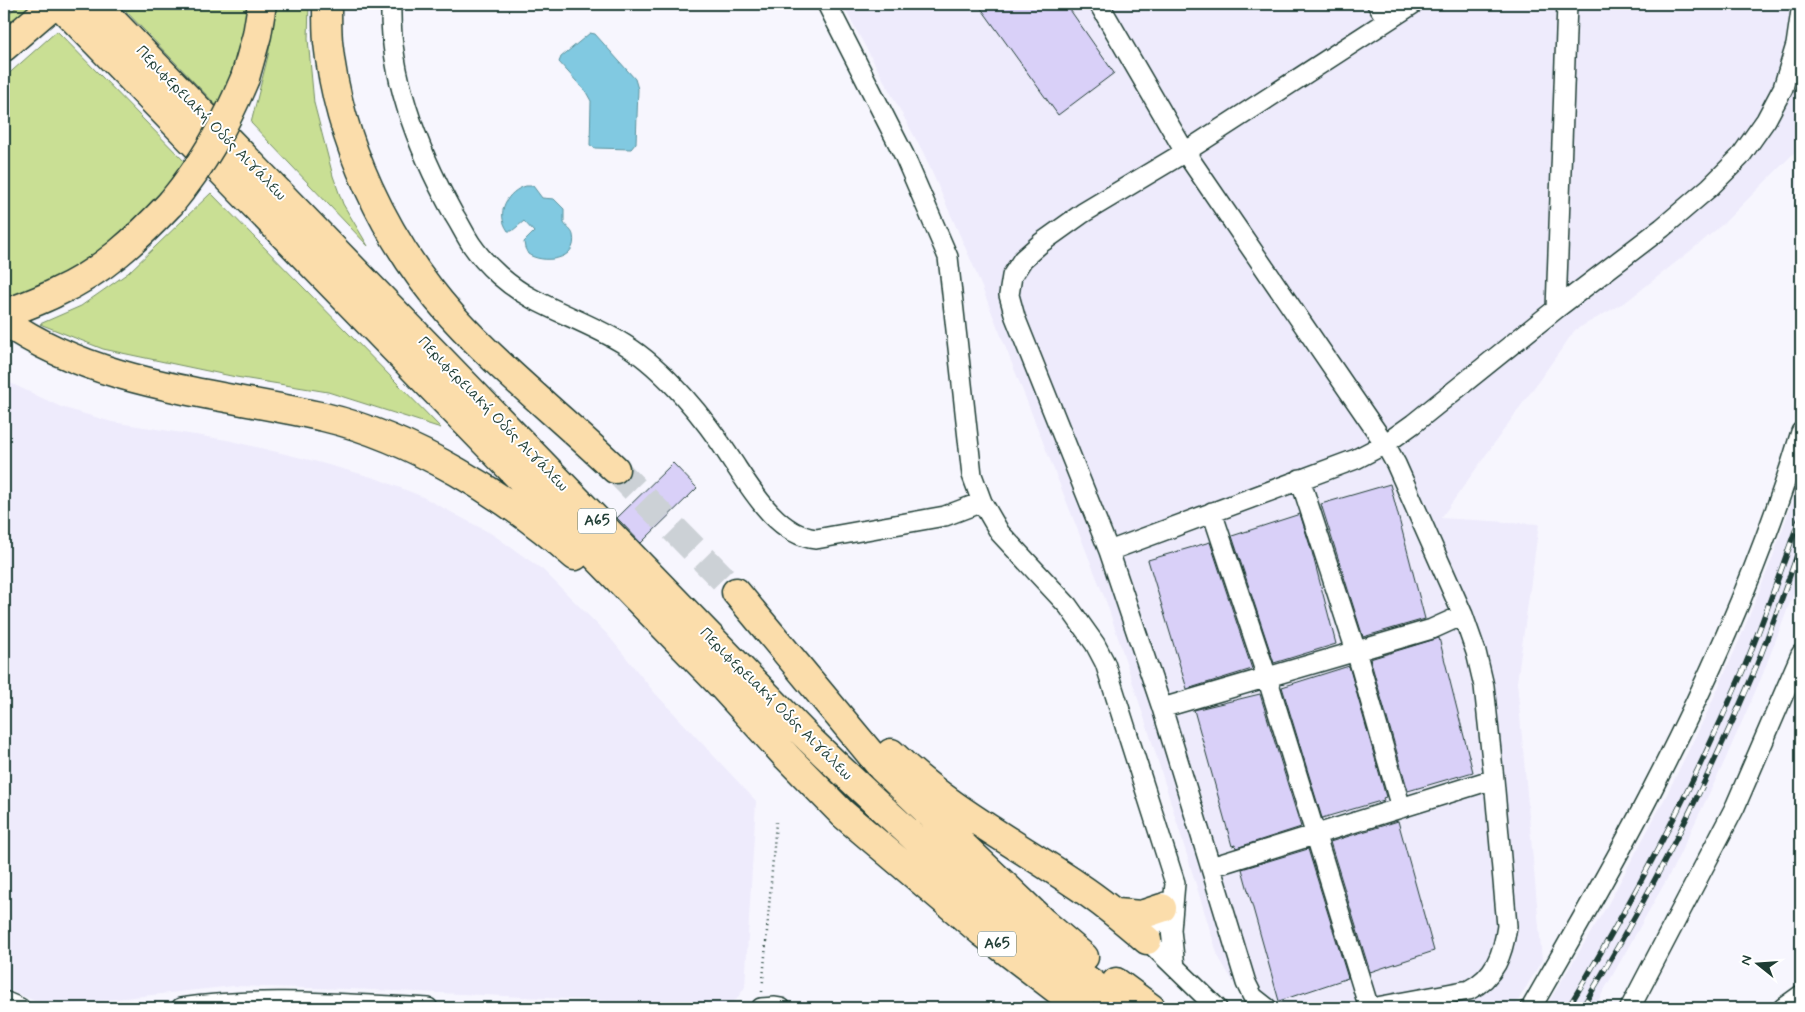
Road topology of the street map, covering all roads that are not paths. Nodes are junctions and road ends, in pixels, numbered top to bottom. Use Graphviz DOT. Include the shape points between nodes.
graph roads {
  1 [pos="54,4"];
  2 [pos="59,4"];
  3 [pos="96,4"];
  4 [pos="262,4"];
  5 [pos="327,4"];
  6 [pos="391,4"];
  7 [pos="828,4"];
  8 [pos="1099,4"];
  9 [pos="1377,4"];
  10 [pos="1412,4"];
  11 [pos="1567,4"];
  12 [pos="1801,11"];
  13 [pos="1387,20"];
  14 [pos="4,47"];
  15 [pos="1185,152"];
  16 [pos="1556,309"];
  17 [pos="4,314"];
  18 [pos="4,321"];
  19 [pos="1801,432"];
  20 [pos="1385,444"];
  21 [pos="615,468"];
  22 [pos="1300,480"];
  23 [pos="982,502"];
  24 [pos="1212,512"];
  25 [pos="1109,551"];
  26 [pos="736,592"];
  27 [pos="1463,615"];
  28 [pos="766,627"];
  29 [pos="1356,651"];
  30 [pos="1801,654"];
  31 [pos="1267,677"];
  32 [pos="724,688"];
  33 [pos="1162,708"];
  34 [pos="1494,779"];
  35 [pos="1401,808"];
  36 [pos="1316,834"];
  37 [pos="1211,867"];
  38 [pos="917,876"];
  39 [pos="1175,883"];
  40 [pos="1162,908"];
  41 [pos="1117,914"];
  42 [pos="1147,940"];
  43 [pos="1175,967"];
  44 [pos="1801,995"];
  45 [pos="4,1000"];
  46 [pos="20,1008"];
  47 [pos="181,1008"];
  48 [pos="428,1008"];
  49 [pos="761,1008"];
  50 [pos="781,1008"];
  51 [pos="1062,1008"];
  52 [pos="1081,1008"];
  53 [pos="1127,1008"];
  54 [pos="1151,1008"];
  55 [pos="1217,1008"];
  56 [pos="1267,1008"];
  57 [pos="1370,1008"];
  58 [pos="1530,1008"];
  59 [pos="1630,1008"];
  60 [pos="1783,1008"];
  1 -- 14 [label="highway"];
  2 -- 32 [label="highway, Περιφερειακή Οδός Αιγάλεω / Α65"];
  3 -- 53 [label="highway, Περιφερειακή Οδός Αιγάλεω / Α65" via="810,740 979,896"];
  4 -- 17 [label="highway, bridge" via="257,35 229,114 206,157 171,203 120,253 90,274 59,292"];
  5 -- 21 [label="highway" via="328,42 347,134 388,226 411,263 452,316"];
  6 -- 23 [label="street" via="393,48 404,96 442,193 471,244 512,286 638,353 685,398 717,436 758,498 790,531 804,538 816,539 945,516"];
  7 -- 23 [label="street" via="904,155 948,258 972,475"];
  8 -- 15 [label="street"];
  9 -- 13 [label="street"];
  10 -- 13 [label="street"];
  11 -- 16 [label="street"];
  12 -- 16 [label="street" via="1796,44 1783,88 1740,157 1662,228"];
  13 -- 15 [label="street"];
  15 -- 20 [label="street"];
  15 -- 25 [label="street" via="1083,213 1041,243 1012,276 1009,295 1015,317"];
  16 -- 20 [label="street"];
  18 -- 32 [label="highway" via="34,340 91,366 158,386 326,418 368,431 426,456 495,495 538,526 598,577 659,637"];
  19 -- 58 [label="street" via="1765,537 1695,702 1615,860"];
  20 -- 22 [label="street"];
  20 -- 27 [label="street"];
  22 -- 24 [label="street"];
  22 -- 29 [label="street"];
  23 -- 39 [label="street" via="1000,533 1068,606 1095,644 1112,684"];
  24 -- 25 [label="street"];
  24 -- 31 [label="street"];
  25 -- 33 [label="street"];
  26 -- 28 [label="highway"];
  27 -- 29 [label="street" via="1432,629"];
  27 -- 34 [label="street" via="1484,686"];
  28 -- 41 [label="highway" via="897,759 931,788"];
  28 -- 54 [label="highway" via="883,769 1043,922"];
  29 -- 31 [label="street"];
  29 -- 35 [label="street"];
  30 -- 59 [label="street" via="1735,807"];
  31 -- 33 [label="street"];
  31 -- 36 [label="street"];
  32 -- 38 [label="highway, Περιφερειακή Οδός Αιγάλεω / Α65" via="843,814"];
  33 -- 37 [label="street"];
  34 -- 35 [label="street"];
  34 -- 57 [label="street" via="1506,926 1504,946 1496,966 1481,984 1469,990"];
  35 -- 36 [label="street"];
  36 -- 37 [label="street"];
  36 -- 57 [label="street"];
  37 -- 56 [label="street" via="1246,984 1254,997"];
  38 -- 51 [label="highway" via="948,917"];
  38 -- 52 [label="highway, Περιφερειακή Οδός Αιγάλεω / Α65" via="983,933"];
  39 -- 40 [label="street"];
  39 -- 43 [label="street" via="1171,930"];
  40 -- 41 [label="highway" via="1141,914"];
  40 -- 42 [label="street"];
  41 -- 42 [label="highway"];
  42 -- 43 [label="street"];
  43 -- 55 [label="street"];
  44 -- 60 [label="street"];
  45 -- 46 [label="street"];
  47 -- 48 [label="street" via="275,1002"];
  49 -- 50 [label="street"];
}
